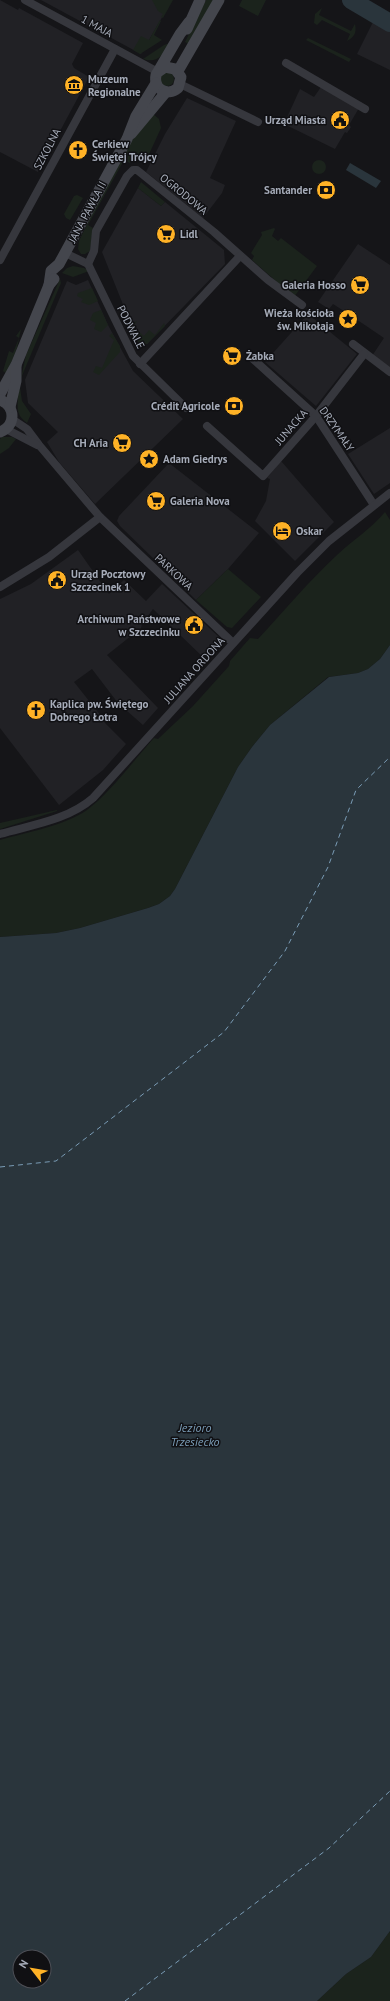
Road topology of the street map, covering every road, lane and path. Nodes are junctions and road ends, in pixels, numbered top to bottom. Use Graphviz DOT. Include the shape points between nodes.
graph roads {
  1 [pos="25,0"];
  2 [pos="200,0"];
  3 [pos="219,0"];
  4 [pos="115,48"];
  5 [pos="286,63"];
  6 [pos="168,70"];
  7 [pos="156,83"];
  8 [pos="180,84"];
  9 [pos="166,92"];
  10 [pos="365,109"];
  11 [pos="258,122"];
  12 [pos="127,139"];
  13 [pos="65,253"];
  14 [pos="240,256"];
  15 [pos="0,260"];
  16 [pos="88,264"];
  17 [pos="302,305"];
  18 [pos="353,344"];
  19 [pos="364,354"];
  20 [pos="253,359"];
  21 [pos="140,364"];
  22 [pos="16,365"];
  23 [pos="390,372"];
  24 [pos="0,394"];
  25 [pos="0,400"];
  26 [pos="10,407"];
  27 [pos="186,408"];
  28 [pos="316,416"];
  29 [pos="207,426"];
  30 [pos="6,427"];
  31 [pos="390,493"];
  32 [pos="374,505"];
  33 [pos="100,516"];
  34 [pos="0,588"];
  35 [pos="233,643"];
  36 [pos="0,834"];
  1 -- 4 [label="street, 1 MAJA"];
  2 -- 6 [label="street" via="180,34"];
  3 -- 6 [label="street"];
  4 -- 6 [label="street, 1 MAJA"];
  4 -- 15 [label="street, SZKOLNA"];
  5 -- 10 [label="street"];
  6 -- 7 [label="street"];
  6 -- 8 [label="street" via="181,77"];
  7 -- 9 [label="street"];
  7 -- 12 [label="street, JANA PAWŁA II" via="136,116"];
  8 -- 9 [label="street" via="175,90"];
  8 -- 11 [label="street"];
  9 -- 12 [label="street, JANA PAWŁA II"];
  12 -- 13 [label="street, JANA PAWŁA II"];
  13 -- 16 [label="street"];
  13 -- 22 [label="street, JANA PAWŁA II"];
  14 -- 16 [label="street, OGRODOWA" via="142,174 133,170 127,176 96,231 94,251"];
  14 -- 17 [label="street, OGRODOWA"];
  14 -- 21 [label="street"];
  16 -- 21 [label="street, PODWALE" via="117,326"];
  18 -- 19 [label="street"];
  19 -- 23 [label="street"];
  19 -- 28 [label="street, JUNACKA"];
  20 -- 28 [label="street, DRZYMAŁY"];
  21 -- 27 [label="street, PODWALE"];
  22 -- 24 [label="street, JANA PAWŁA II"];
  22 -- 26 [label="street, JANA PAWŁA II" via="16,381"];
  25 -- 26 [label="street"];
  26 -- 30 [label="street"];
  28 -- 29 [label="street, JUNACKA" via="263,476"];
  28 -- 32 [label="street, DRZYMAŁY"];
  30 -- 33 [label="street, PARKOWA" via="39,445"];
  31 -- 32 [label="street, JULIANA ORDONA"];
  32 -- 35 [label="street, JULIANA ORDONA" via="329,541"];
  33 -- 34 [label="street" via="49,557"];
  33 -- 35 [label="street, PARKOWA"];
  35 -- 36 [label="street, JULIANA ORDONA" via="87,803 63,816"];
}
